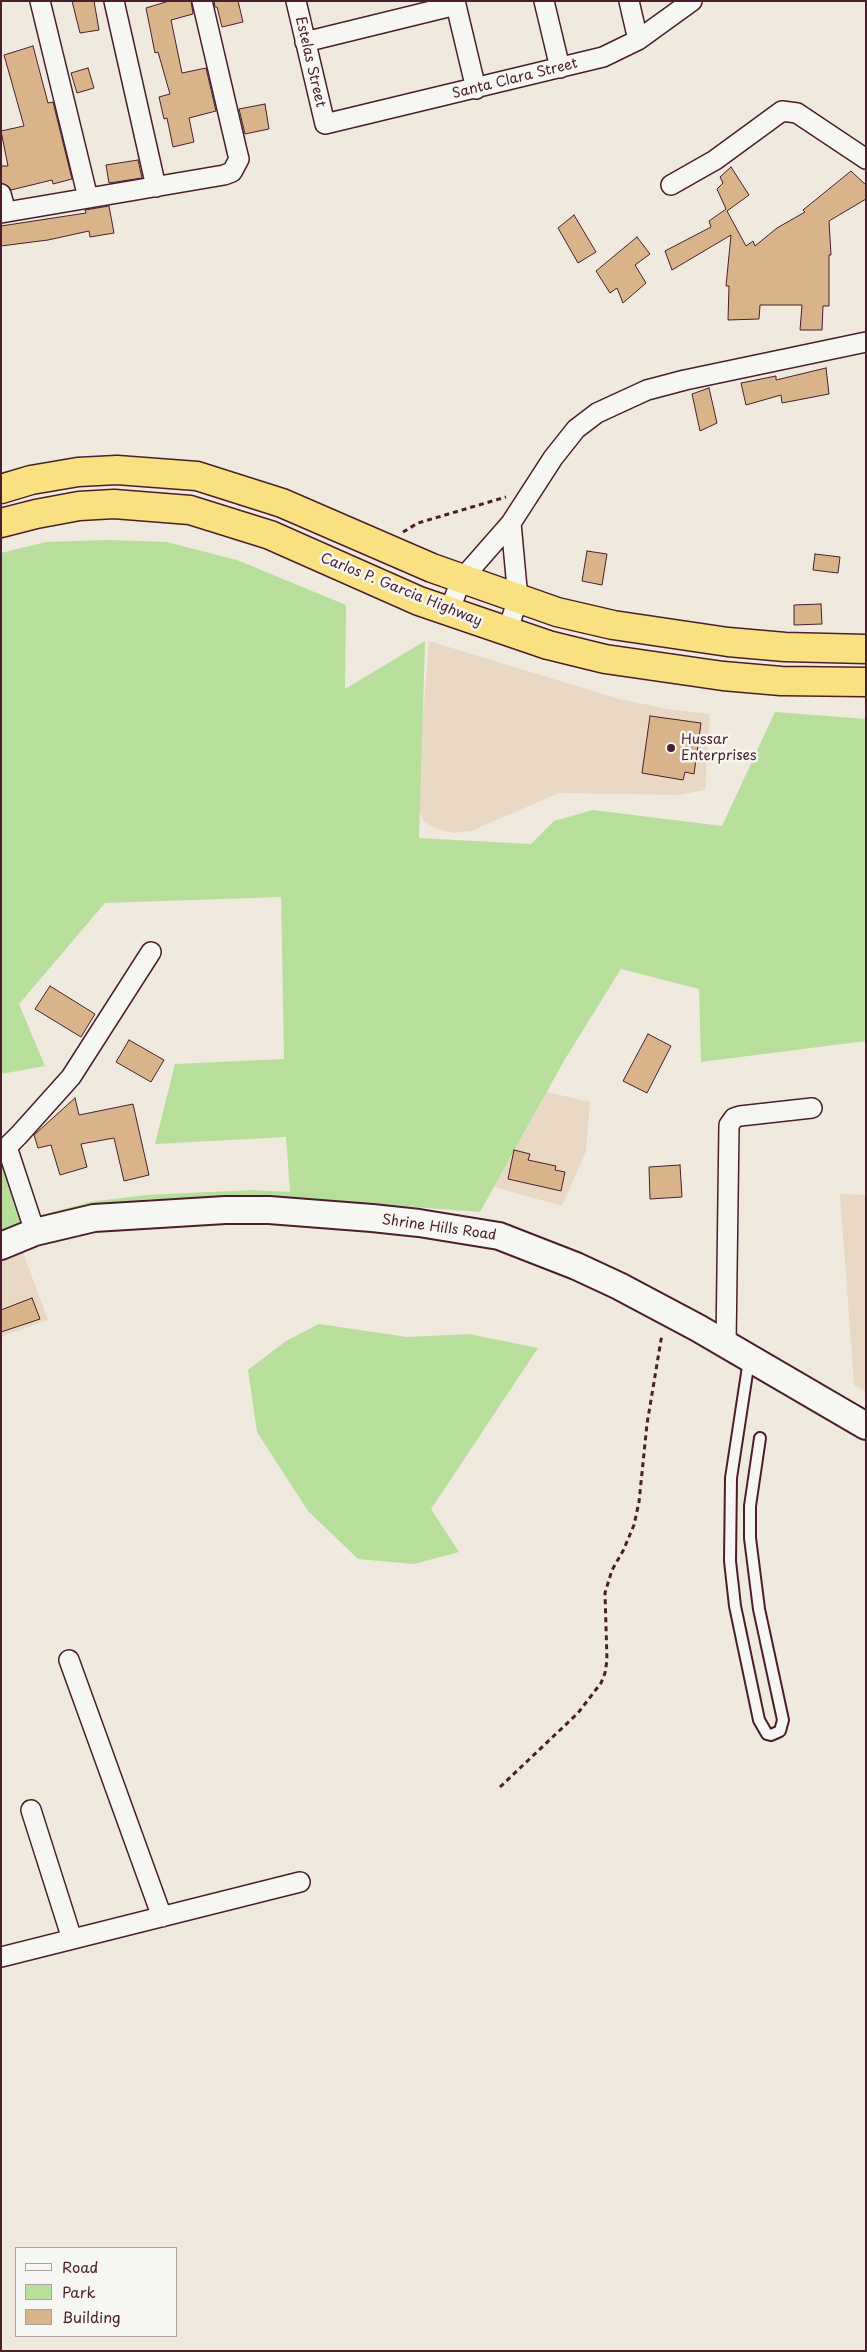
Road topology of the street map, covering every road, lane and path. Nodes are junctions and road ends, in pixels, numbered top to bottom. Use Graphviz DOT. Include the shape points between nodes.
graph roads {
  1 [pos="40,1"];
  2 [pos="114,1"];
  3 [pos="202,1"];
  4 [pos="296,1"];
  5 [pos="544,1"];
  6 [pos="629,1"];
  7 [pos="692,1"];
  8 [pos="456,3"];
  9 [pos="638,40"];
  10 [pos="305,42"];
  11 [pos="560,68"];
  12 [pos="476,89"];
  13 [pos="325,124"];
  14 [pos="866,159"];
  15 [pos="671,185"];
  16 [pos="156,187"];
  17 [pos="1,194"];
  18 [pos="88,198"];
  19 [pos="4,213"];
  20 [pos="866,342"];
  21 [pos="1,489"];
  22 [pos="530,490"];
  23 [pos="511,523"];
  24 [pos="1,524"];
  25 [pos="390,550"];
  26 [pos="461,580"];
  27 [pos="518,600"];
  28 [pos="449,612"];
  29 [pos="507,632"];
  30 [pos="866,648"];
  31 [pos="866,682"];
  32 [pos="151,952"];
  33 [pos="812,1108"];
  34 [pos="4,1148"];
  35 [pos="35,1232"];
  36 [pos="1,1246"];
  37 [pos="668,1312"];
  38 [pos="726,1344"];
  39 [pos="749,1359"];
  40 [pos="866,1426"];
  41 [pos="760,1438"];
  42 [pos="69,1660"];
  43 [pos="500,1787"];
  44 [pos="31,1810"];
  45 [pos="300,1882"];
  46 [pos="162,1917"];
  47 [pos="72,1939"];
  48 [pos="1,1957"];
  1 -- 18 [label="street"];
  2 -- 16 [label="street"];
  3 -- 16 [label="street" via="238,159 232,172 224,175"];
  4 -- 10 [label="street, Estelas Street"];
  5 -- 11 [label="street"];
  6 -- 9 [label="street"];
  7 -- 9 [label="street, Santa Clara Street"];
  8 -- 10 [label="street"];
  8 -- 12 [label="street"];
  9 -- 11 [label="street, Santa Clara Street" via="603,57"];
  10 -- 13 [label="street, Estelas Street"];
  11 -- 12 [label="street, Santa Clara Street"];
  12 -- 13 [label="street, Santa Clara Street"];
  14 -- 15 [label="street" via="797,113 782,111 735,147"];
  16 -- 18 [label="street"];
  17 -- 19 [label="street"];
  18 -- 19 [label="street"];
  20 -- 22 [label="street" via="685,380 647,390 619,402 576,429"];
  21 -- 25 [label="highway" via="78,472 116,470 198,476 282,503"];
  22 -- 23 [label="street"];
  22 -- 25 [label="path" via="418,523 404,530"];
  23 -- 26 [label="street"];
  23 -- 27 [label="street"];
  24 -- 28 [label="highway, Carlos P. Garcia Highway" via="79,506 114,504 190,510 270,535"];
  25 -- 26 [label="highway"];
  26 -- 27 [label="highway"];
  26 -- 28 [label="street"];
  27 -- 29 [label="street"];
  27 -- 30 [label="highway" via="613,625 665,634 785,647"];
  28 -- 29 [label="highway, Carlos P. Garcia Highway"];
  29 -- 31 [label="highway, Carlos P. Garcia Highway" via="605,659 658,668 781,681"];
  32 -- 34 [label="street" via="59,1094"];
  33 -- 38 [label="street" via="740,1116 729,1125"];
  34 -- 35 [label="street"];
  35 -- 36 [label="street, Shrine Hills Road"];
  35 -- 37 [label="street, Shrine Hills Road" via="94,1218 225,1210 269,1210 419,1223 499,1236 532,1247"];
  37 -- 38 [label="street, Shrine Hills Road"];
  37 -- 43 [label="path" via="652,1388 634,1525 612,1570 606,1592 605,1673 578,1713"];
  38 -- 39 [label="street, Shrine Hills Road"];
  39 -- 40 [label="street, Shrine Hills Road"];
  39 -- 41 [label="lane" via="731,1478 730,1562 735,1606 759,1720 771,1735 780,1731 783,1720 759,1609 750,1538 750,1506"];
  42 -- 46 [label="street"];
  44 -- 47 [label="street"];
  45 -- 46 [label="street"];
  46 -- 47 [label="street"];
  47 -- 48 [label="street"];
}
